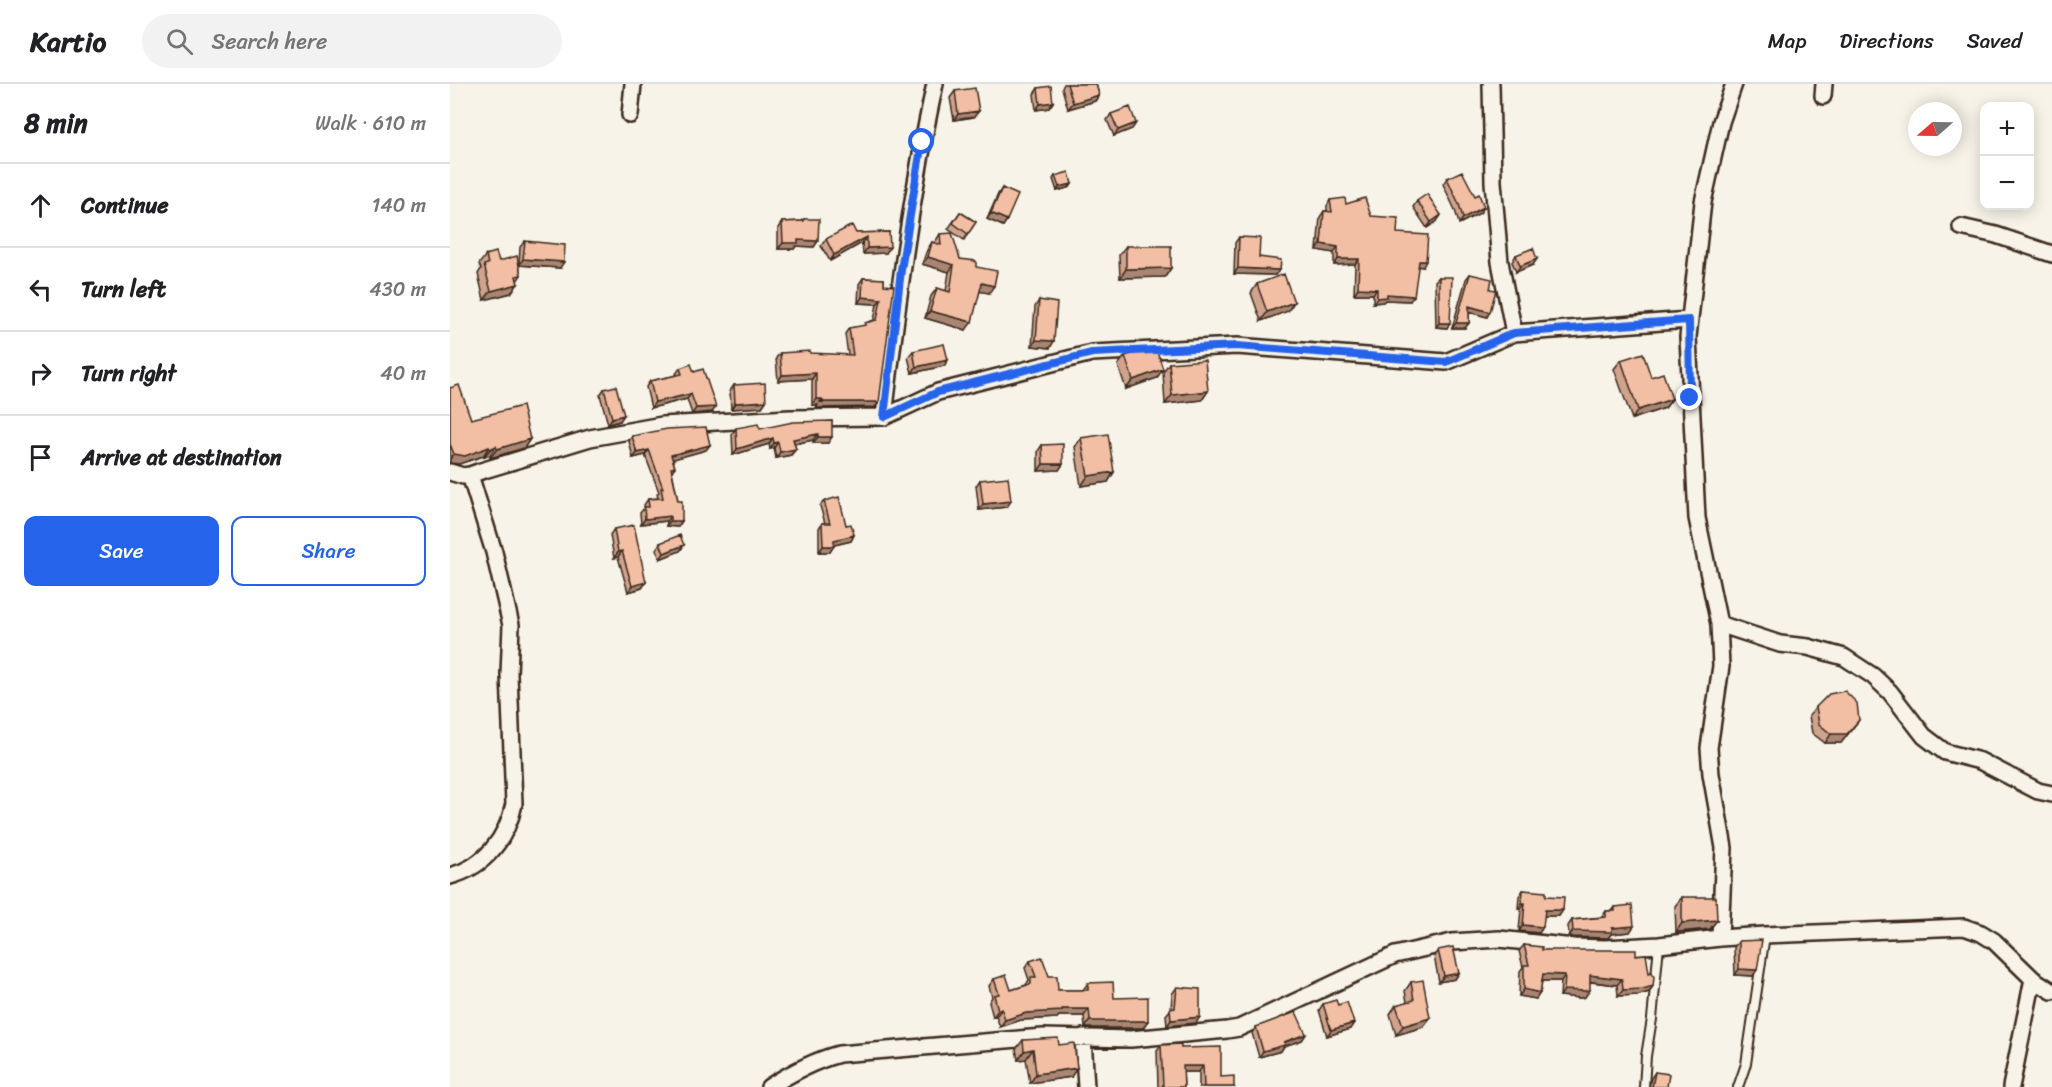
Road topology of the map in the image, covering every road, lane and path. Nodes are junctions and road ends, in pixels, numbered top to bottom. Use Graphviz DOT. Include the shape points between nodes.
graph roads {
  1 [pos="633,84"];
  2 [pos="935,84"];
  3 [pos="1491,84"];
  4 [pos="1734,84"];
  5 [pos="630,115"];
  6 [pos="1961,227"];
  7 [pos="2052,254"];
  8 [pos="1689,320"];
  9 [pos="1514,333"];
  10 [pos="884,417"];
  11 [pos="450,472"];
  12 [pos="470,475"];
  13 [pos="1719,624"];
  14 [pos="2052,794"];
  15 [pos="450,876"];
  16 [pos="1765,935"];
  17 [pos="1720,938"];
  18 [pos="1659,945"];
  19 [pos="2033,979"];
  20 [pos="2052,991"];
  21 [pos="1083,1037"];
  22 [pos="769,1087"];
  23 [pos="1086,1087"];
  24 [pos="1644,1087"];
  25 [pos="1738,1087"];
  26 [pos="2011,1087"];
  1 -- 5 [label="street"];
  2 -- 10 [label="street" via="901,270"];
  3 -- 9 [label="street" via="1500,262"];
  4 -- 8 [label="street" via="1703,202"];
  6 -- 7 [label="street"];
  8 -- 9 [label="street"];
  8 -- 13 [label="street" via="1696,518"];
  9 -- 10 [label="street" via="1446,362 1237,346 1092,353 938,392"];
  10 -- 12 [label="street" via="652,426 590,438"];
  11 -- 12 [label="street"];
  12 -- 15 [label="street" via="495,552 511,625 514,804 503,836 490,853 475,866"];
  13 -- 14 [label="street" via="1780,644 1844,657 1873,676 1924,736 1945,752 1980,760 2038,791"];
  13 -- 17 [label="street" via="1721,666 1709,748 1724,848"];
  16 -- 17 [label="street"];
  16 -- 19 [label="street" via="1964,927 1994,941"];
  16 -- 25 [label="lane" via="1746,1064"];
  17 -- 18 [label="street"];
  18 -- 21 [label="street" via="1584,947 1499,939 1452,942 1395,955 1239,1028 1131,1039"];
  18 -- 24 [label="lane"];
  19 -- 20 [label="street"];
  19 -- 26 [label="street"];
  21 -- 22 [label="street" via="839,1054 800,1068"];
  21 -- 23 [label="street"];
}
